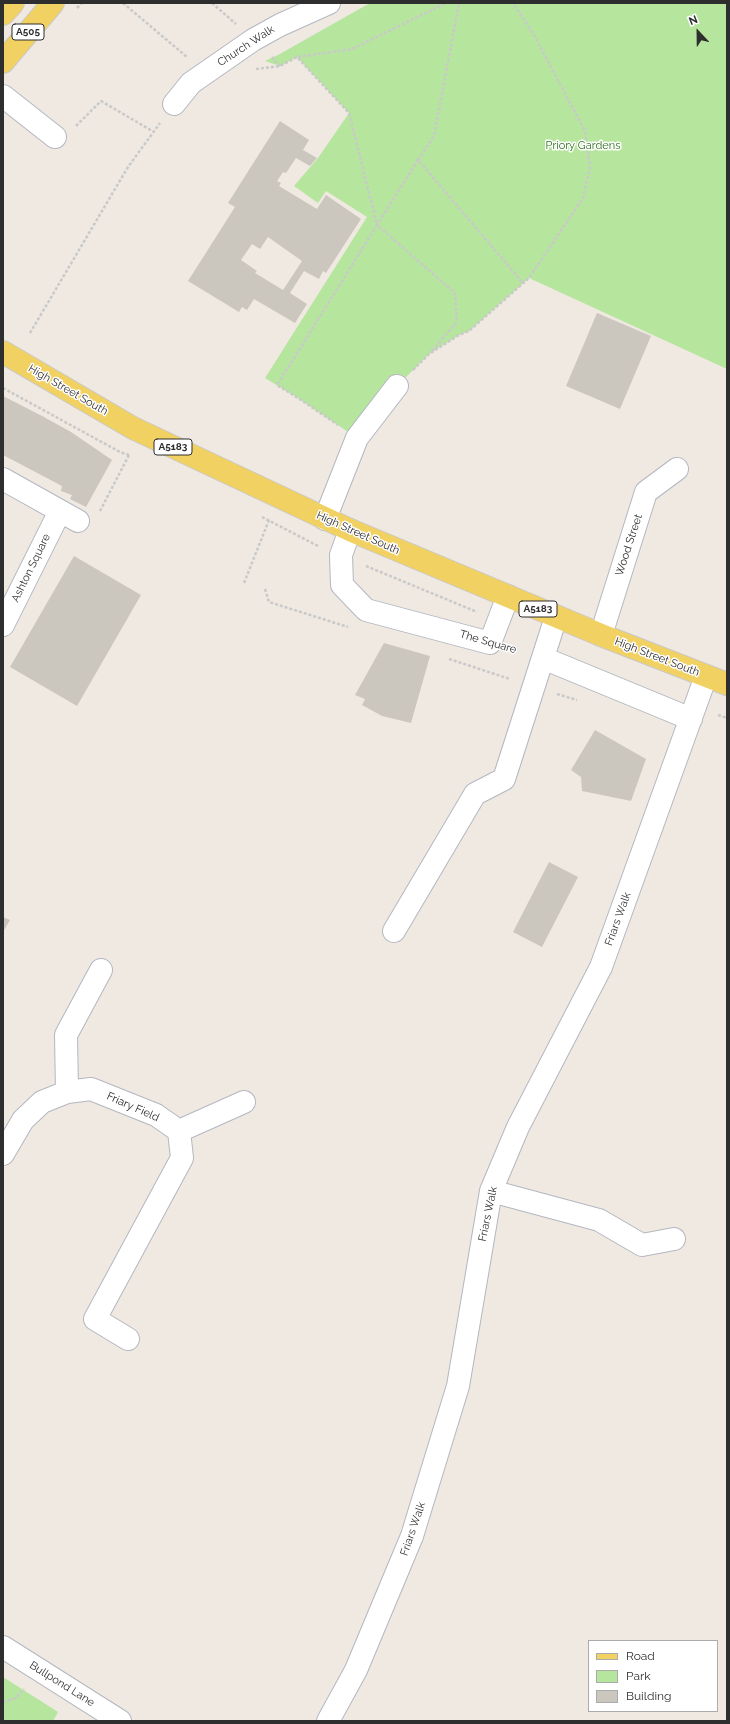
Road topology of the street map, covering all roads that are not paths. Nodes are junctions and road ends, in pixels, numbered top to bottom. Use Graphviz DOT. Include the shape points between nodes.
graph roads {
  1 [pos="13,3"];
  2 [pos="53,3"];
  3 [pos="329,3"];
  4 [pos="3,14"];
  5 [pos="3,62"];
  6 [pos="3,96"];
  7 [pos="174,104"];
  8 [pos="56,137"];
  9 [pos="3,352"];
  10 [pos="398,386"];
  11 [pos="677,469"];
  12 [pos="3,479"];
  13 [pos="325,519"];
  14 [pos="350,530"];
  15 [pos="508,596"];
  16 [pos="556,617"];
  17 [pos="3,625"];
  18 [pos="601,635"];
  19 [pos="543,658"];
  20 [pos="706,676"];
  21 [pos="727,684"];
  22 [pos="691,719"];
  23 [pos="394,931"];
  24 [pos="101,970"];
  25 [pos="67,1092"];
  26 [pos="244,1102"];
  27 [pos="179,1131"];
  28 [pos="3,1154"];
  29 [pos="491,1191"];
  30 [pos="674,1239"];
  31 [pos="128,1339"];
  32 [pos="3,1647"];
  33 [pos="120,1721"];
  34 [pos="328,1721"];
  1 -- 4 [label="main road, A505"];
  2 -- 5 [label="main road, A505"];
  3 -- 7 [label="street, Church Walk" via="253,40 191,83"];
  6 -- 8 [label="street"];
  9 -- 13 [label="main road, High Street South / A5183" via="133,428"];
  10 -- 13 [label="street" via="357,438"];
  11 -- 18 [label="street, Wood Street" via="646,492"];
  12 -- 17 [label="street, Ashton Square" via="69,516"];
  13 -- 14 [label="main road, High Street South / A5183"];
  14 -- 15 [label="main road, High Street South / A5183"];
  14 -- 15 [label="street, The Square" via="341,555 342,585 366,610 490,642"];
  15 -- 16 [label="main road, High Street South / A5183"];
  16 -- 18 [label="main road, High Street South / A5183"];
  16 -- 19 [label="street"];
  18 -- 20 [label="main road, High Street South / A5183"];
  19 -- 22 [label="street"];
  19 -- 23 [label="street" via="504,779 475,794"];
  20 -- 21 [label="main road, High Street South / A5183"];
  20 -- 22 [label="street, Friars Walk"];
  22 -- 29 [label="street, Friars Walk" via="601,967 518,1127"];
  24 -- 25 [label="street" via="66,1035"];
  25 -- 27 [label="street, Friary Field" via="91,1090 156,1115"];
  25 -- 28 [label="street, Friary Field" via="42,1102 23,1120"];
  26 -- 27 [label="street"];
  27 -- 31 [label="street" via="182,1158 96,1319"];
  29 -- 30 [label="street" via="599,1220 642,1245"];
  29 -- 34 [label="street, Friars Walk" via="458,1386 414,1529 356,1670"];
  32 -- 33 [label="street, Bullpond Lane"];
}
